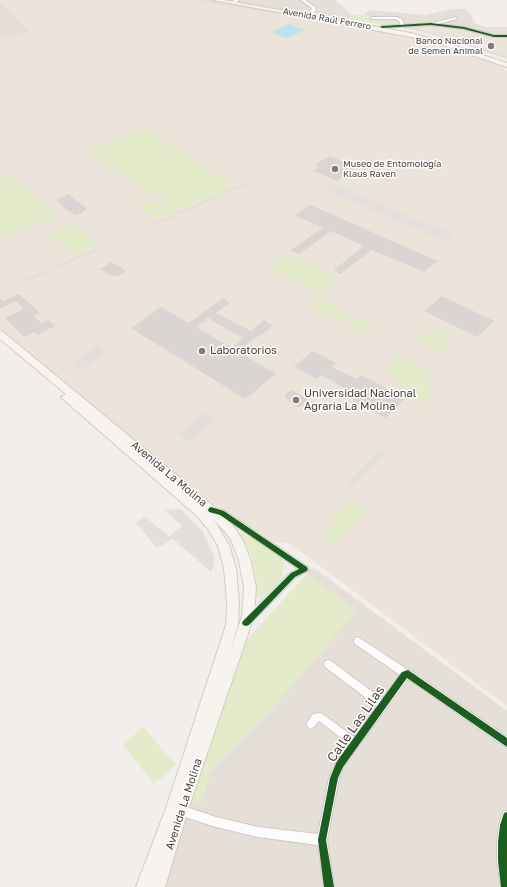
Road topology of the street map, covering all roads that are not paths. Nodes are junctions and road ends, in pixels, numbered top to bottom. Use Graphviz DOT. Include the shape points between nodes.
graph roads {
  1 [pos="215,0"];
  2 [pos="304,0"];
  3 [pos="234,1"];
  4 [pos="311,14"];
  5 [pos="372,18"];
  6 [pos="459,21"];
  7 [pos="431,24"];
  8 [pos="382,26"];
  9 [pos="403,26"];
  10 [pos="507,35"];
  11 [pos="507,61"];
  12 [pos="507,65"];
  13 [pos="0,334"];
  14 [pos="0,342"];
  15 [pos="206,511"];
  16 [pos="296,562"];
  17 [pos="293,574"];
  18 [pos="246,623"];
  19 [pos="232,625"];
  20 [pos="358,641"];
  21 [pos="328,664"];
  22 [pos="407,674"];
  23 [pos="383,705"];
  24 [pos="311,724"];
  25 [pos="355,743"];
  26 [pos="507,743"];
  27 [pos="177,809"];
  28 [pos="507,816"];
  29 [pos="322,840"];
  30 [pos="144,887"];
  31 [pos="157,887"];
  32 [pos="329,887"];
  33 [pos="506,887"];
  1 -- 3 [label="main road, Avenida Raúl Ferrero"];
  2 -- 4 [label="street" via="314,8"];
  3 -- 4 [label="main road, Avenida Raúl Ferrero"];
  3 -- 12 [label="main road, Avenida Raúl Ferrero" via="411,35"];
  4 -- 8 [label="main road, Avenida Raúl Ferrero"];
  5 -- 9 [label="street" via="397,18"];
  6 -- 7 [label="street"];
  6 -- 7 [label="street"];
  6 -- 10 [label="street" via="494,36"];
  7 -- 9 [label="street"];
  8 -- 9 [label="street"];
  8 -- 11 [label="main road, Avenida Raúl Ferrero" via="441,40"];
  13 -- 15 [label="main road, Avenida La Molina"];
  14 -- 15 [label="main road, Avenida La Molina"];
  15 -- 16 [label="street" via="222,513"];
  15 -- 18 [label="main road, Avenida La Molina" via="231,531 245,561 250,598"];
  15 -- 19 [label="main road, Avenida La Molina" via="226,554 233,586"];
  16 -- 17 [label="street"];
  16 -- 17 [label="street" via="305,569"];
  17 -- 18 [label="street"];
  18 -- 19 [label="main road"];
  18 -- 27 [label="main road, Avenida La Molina"];
  19 -- 27 [label="main road, Avenida La Molina"];
  20 -- 22 [label="street"];
  21 -- 23 [label="street"];
  22 -- 23 [label="street, Calle Las Lilas"];
  22 -- 26 [label="street"];
  23 -- 25 [label="street, Calle Las Lilas"];
  24 -- 25 [label="street" via="316,717 321,717"];
  25 -- 29 [label="street, Calle Las Lilas" via="340,764 334,778"];
  27 -- 29 [label="street" via="258,832"];
  27 -- 30 [label="main road, Avenida La Molina"];
  27 -- 31 [label="main road, Avenida La Molina"];
  28 -- 33 [label="street" via="502,848"];
  29 -- 32 [label="street, Calle Las Lilas"];
}
